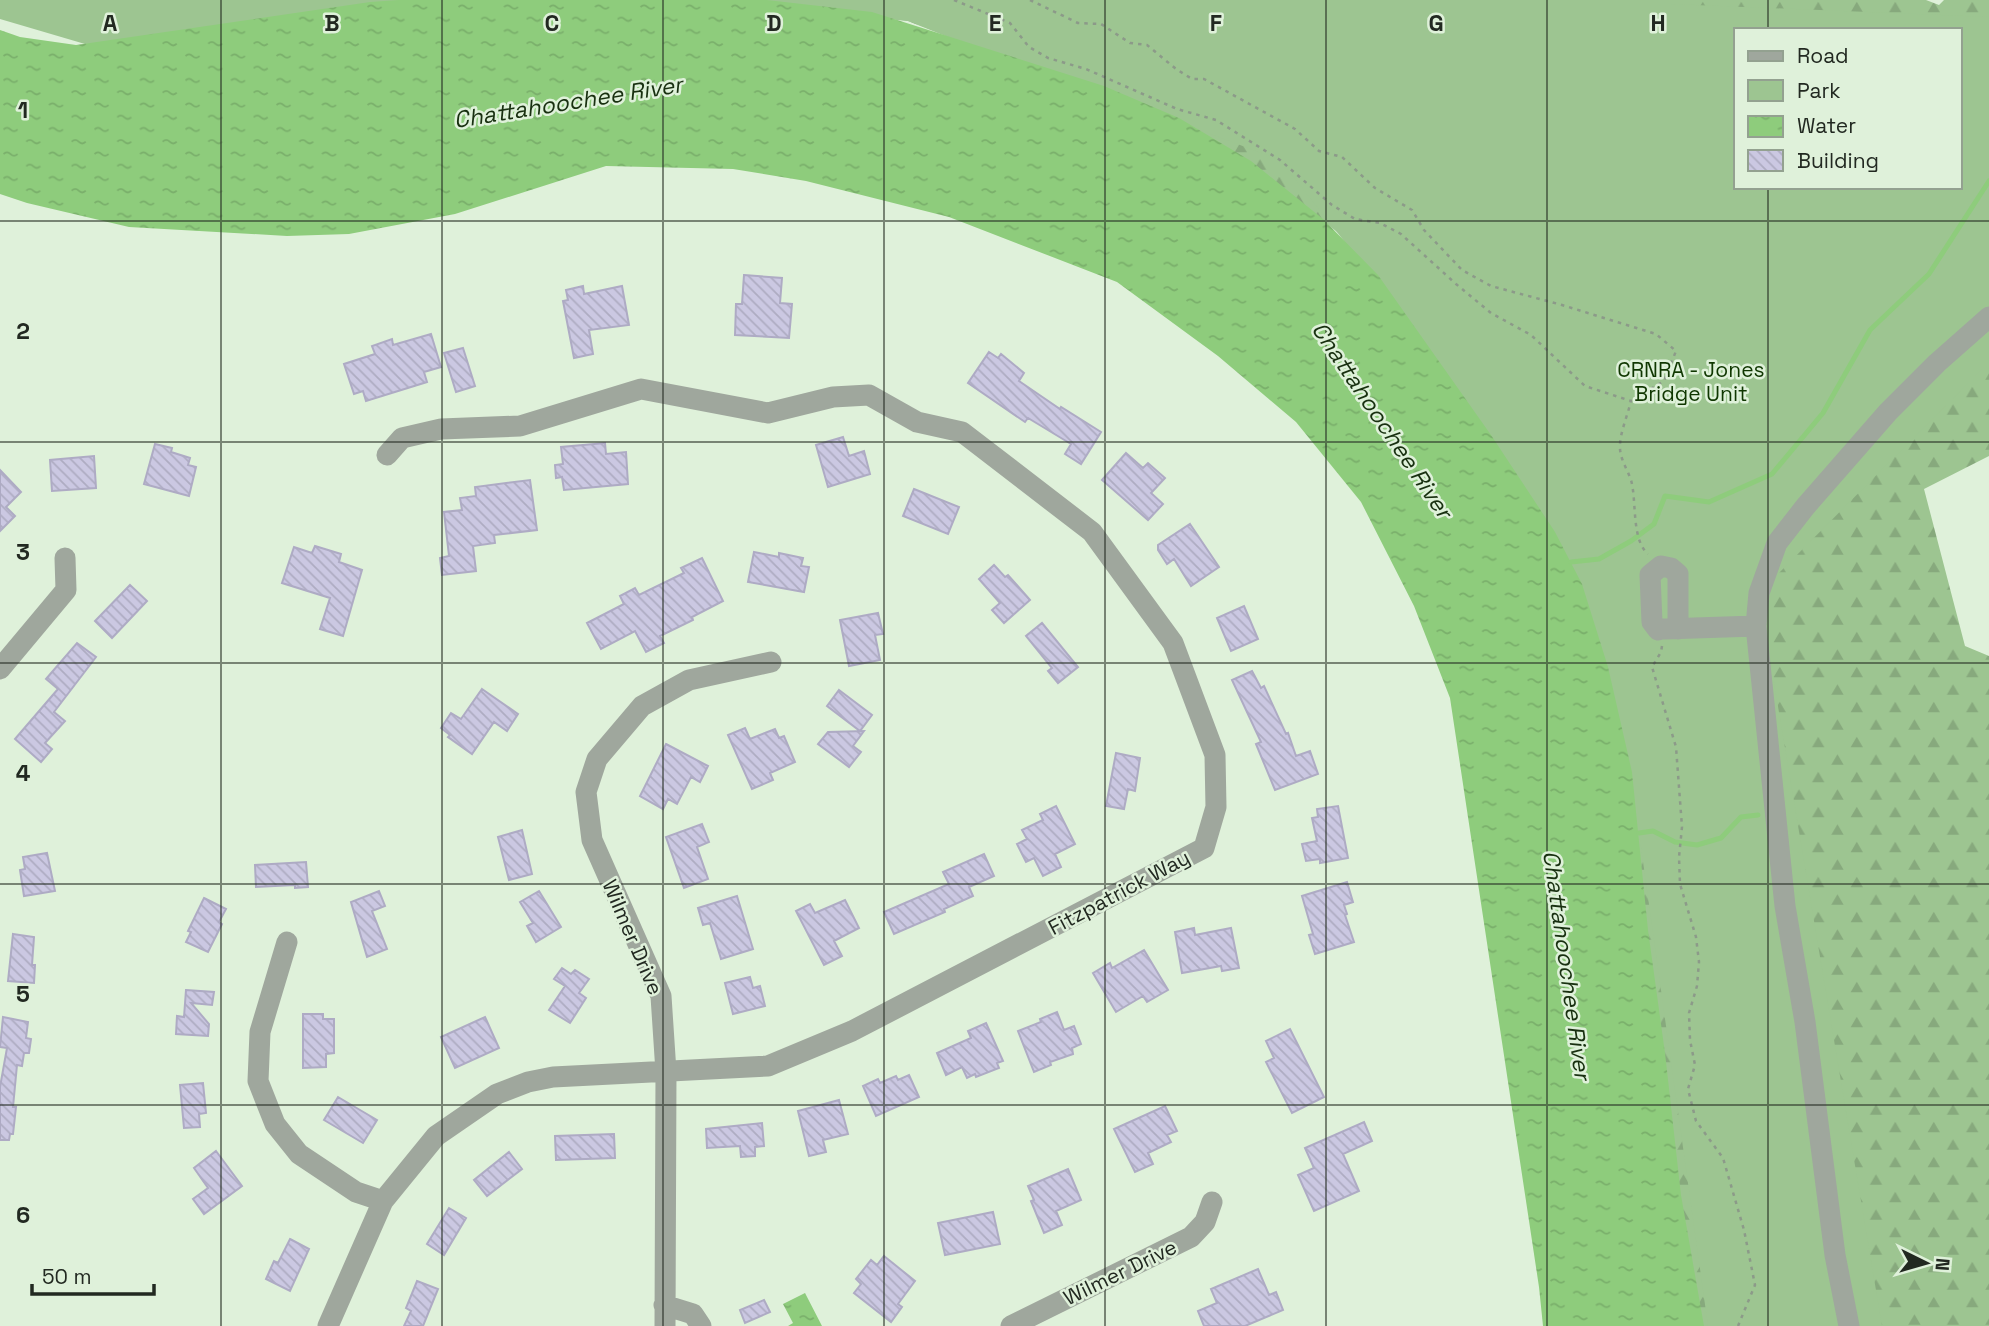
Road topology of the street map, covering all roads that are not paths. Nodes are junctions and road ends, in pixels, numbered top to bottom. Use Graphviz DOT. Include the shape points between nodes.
graph roads {
  1 [pos="1989,317"];
  2 [pos="387,455"];
  3 [pos="65,558"];
  4 [pos="1756,626"];
  5 [pos="1663,629"];
  6 [pos="771,662"];
  7 [pos="0,669"];
  8 [pos="287,942"];
  9 [pos="666,1072"];
  10 [pos="383,1201"];
  11 [pos="1212,1202"];
  12 [pos="665,1315"];
  13 [pos="328,1326"];
  14 [pos="701,1326"];
  15 [pos="1011,1326"];
  16 [pos="1849,1326"];
  1 -- 4 [label="street" via="1888,412 1777,543 1759,593"];
  2 -- 9 [label="street, Fitzpatrick Way" via="402,438 441,429 520,426 641,390 768,412 869,394 917,422 962,432 1092,532 1173,643 1215,755 1216,807 1204,848 840,1036 768,1066"];
  3 -- 7 [label="street" via="66,590"];
  4 -- 5 [label="street"];
  4 -- 16 [label="street" via="1785,906"];
  6 -- 9 [label="street, Wilmer Drive" via="689,680 642,706 597,759 586,792 592,840 660,996"];
  8 -- 10 [label="street" via="260,1032 258,1082 275,1124 299,1154 356,1192"];
  9 -- 10 [label="street, Fitzpatrick Way" via="553,1077 497,1094 436,1136"];
  9 -- 12 [label="street, Wilmer Drive"];
  10 -- 13 [label="street, Fitzpatrick Way"];
  11 -- 15 [label="street, Wilmer Drive" via="1205,1222 1191,1237"];
  12 -- 14 [label="street" via="693,1314"];
}
